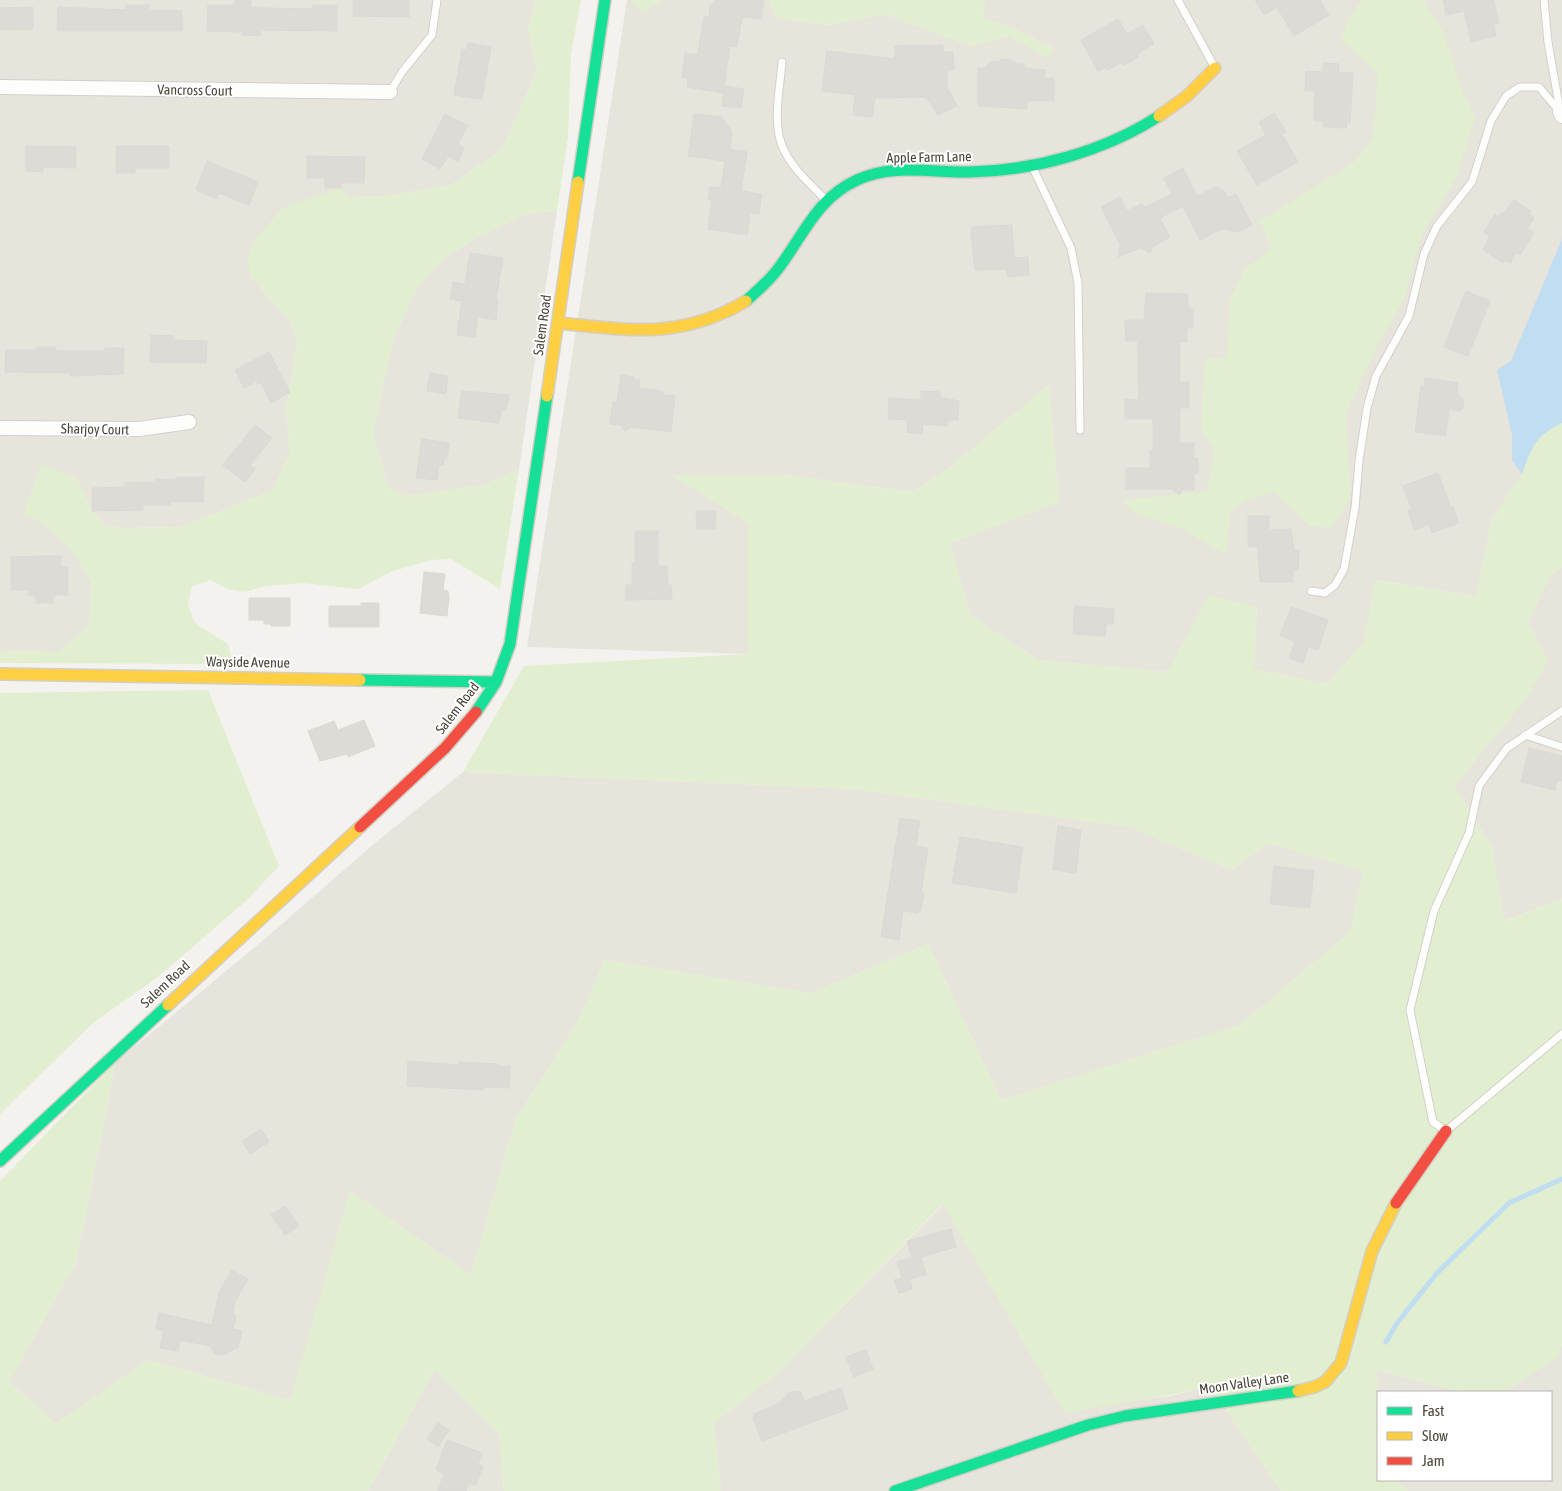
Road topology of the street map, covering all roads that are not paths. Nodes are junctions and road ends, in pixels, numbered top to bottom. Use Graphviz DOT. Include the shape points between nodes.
graph roads {
  1 [pos="437,0"];
  2 [pos="605,0"];
  3 [pos="1178,0"];
  4 [pos="1544,0"];
  5 [pos="782,62"];
  6 [pos="1215,68"];
  7 [pos="0,87"];
  8 [pos="390,92"];
  9 [pos="1561,114"];
  10 [pos="1032,165"];
  11 [pos="826,200"];
  12 [pos="558,323"];
  13 [pos="190,422"];
  14 [pos="0,428"];
  15 [pos="1080,430"];
  16 [pos="1311,591"];
  17 [pos="0,674"];
  18 [pos="496,682"];
  19 [pos="1562,711"];
  20 [pos="1525,735"];
  21 [pos="1562,747"];
  22 [pos="1562,1034"];
  23 [pos="1446,1130"];
  24 [pos="0,1161"];
  25 [pos="895,1491"];
  1 -- 8 [label="lane" via="432,35"];
  2 -- 12 [label="street, Salem Road"];
  3 -- 6 [label="lane"];
  4 -- 9 [label="lane"];
  5 -- 11 [label="lane" via="778,116 781,143 797,170"];
  6 -- 10 [label="street, Apple Farm Lane" via="1178,104 1137,128 1095,147"];
  7 -- 8 [label="street, Vancross Court"];
  9 -- 16 [label="lane" via="1539,87 1520,86 1506,96 1491,122 1472,182 1436,226 1424,254 1409,316 1376,376 1360,452 1356,508 1344,569 1335,585 1325,593"];
  10 -- 11 [label="street, Apple Farm Lane" via="992,171 889,171 852,182"];
  10 -- 15 [label="lane" via="1071,248 1078,282"];
  11 -- 12 [label="street, Apple Farm Lane" via="809,220 771,279 750,299 724,315 684,328 659,331"];
  12 -- 18 [label="street, Salem Road" via="510,644"];
  13 -- 14 [label="street, Sharjoy Court" via="139,430"];
  17 -- 18 [label="street, Wayside Avenue"];
  18 -- 24 [label="street, Salem Road" via="476,713 445,748"];
  19 -- 20 [label="lane"];
  20 -- 21 [label="lane"];
  20 -- 23 [label="lane" via="1508,748 1479,786 1469,834 1434,911 1410,1010 1433,1122"];
  22 -- 23 [label="lane"];
  23 -- 25 [label="street, Moon Valley Lane" via="1394,1205 1377,1237 1356,1299 1343,1357 1327,1381 1308,1389 1125,1416 1073,1429"];
}
